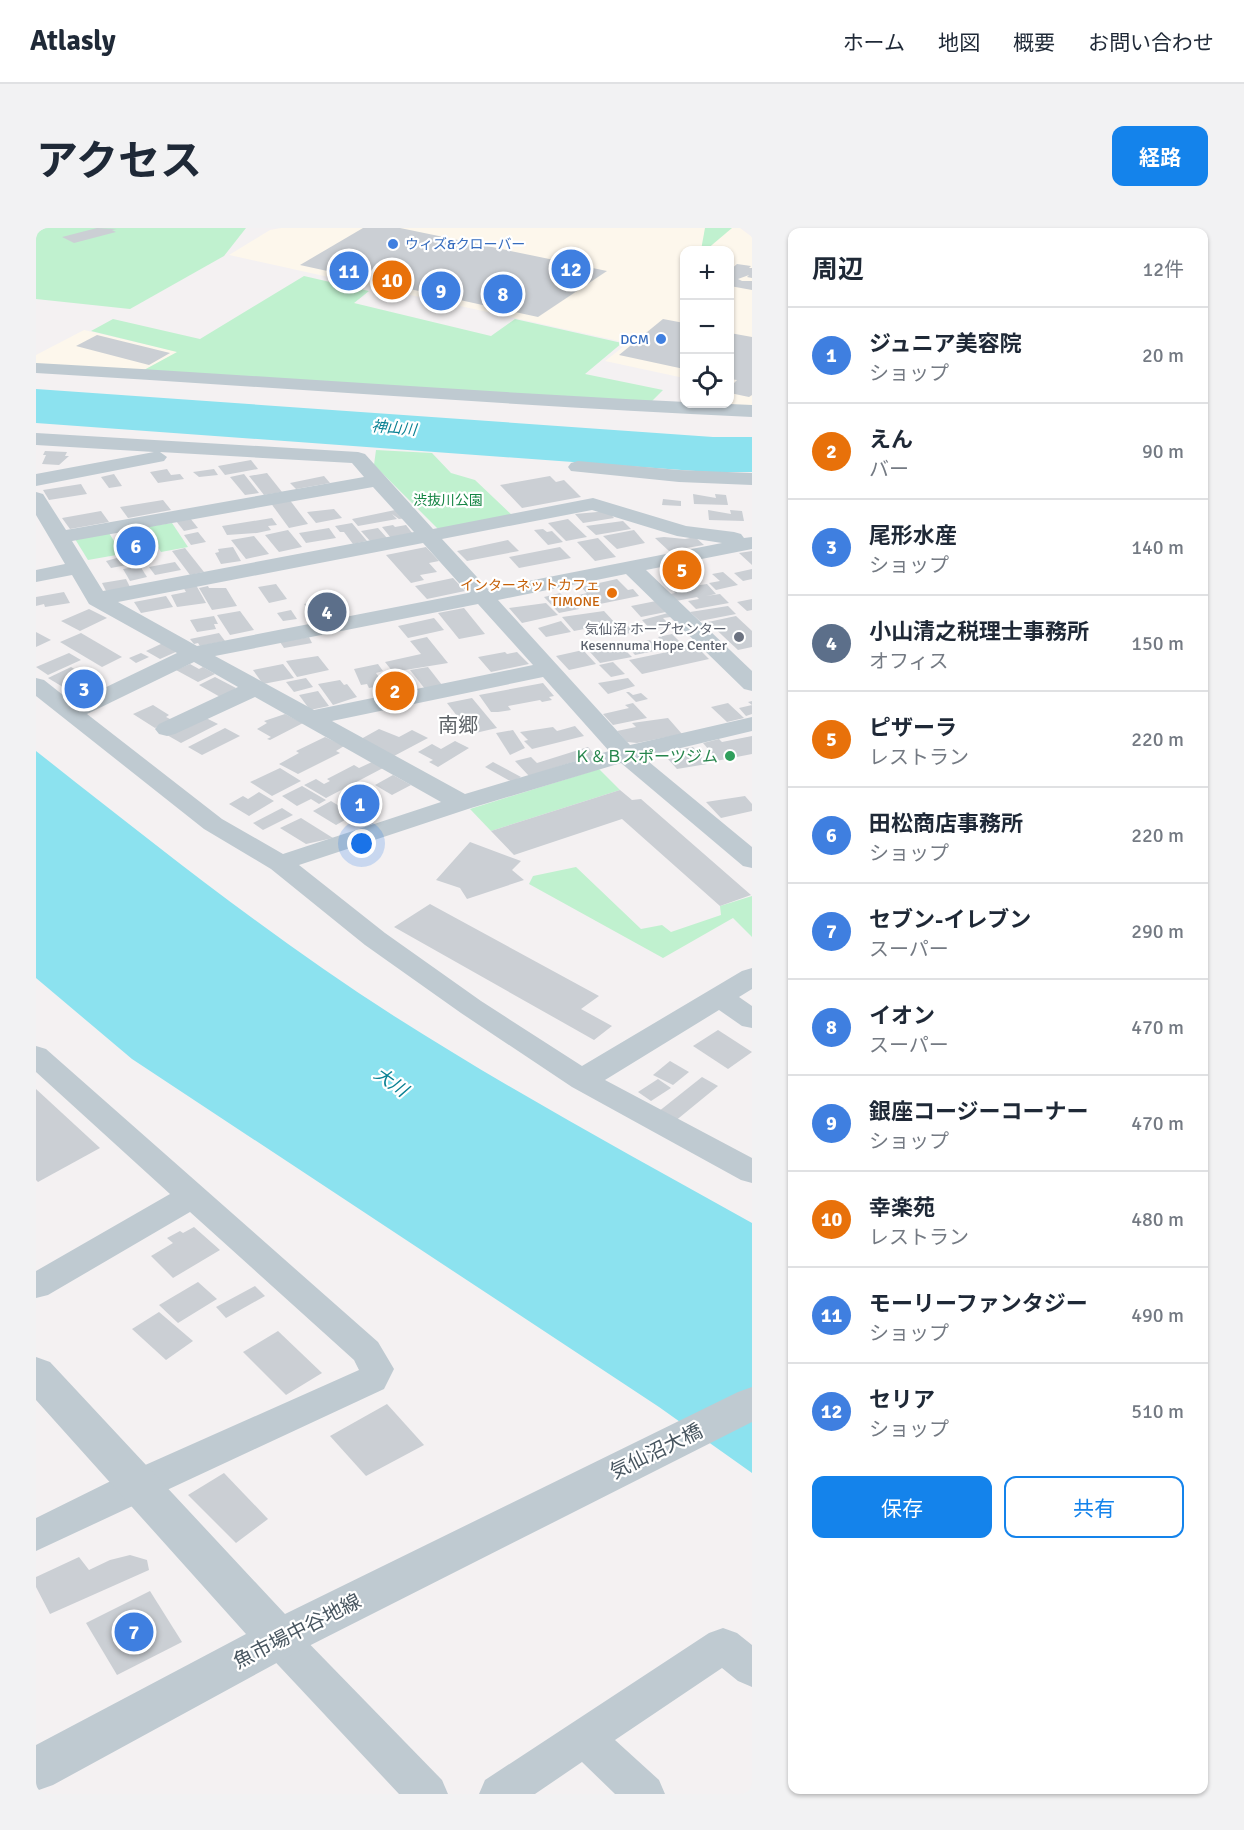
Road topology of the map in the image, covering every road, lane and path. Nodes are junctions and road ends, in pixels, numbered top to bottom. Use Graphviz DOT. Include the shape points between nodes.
graph roads {
  1 [pos="36,368"];
  2 [pos="752,411"];
  3 [pos="36,439"];
  4 [pos="201,449"];
  5 [pos="578,467"];
  6 [pos="752,479"];
  7 [pos="36,480"];
  8 [pos="379,480"];
  9 [pos="36,498"];
  10 [pos="429,536"];
  11 [pos="61,537"];
  12 [pos="751,543"];
  13 [pos="630,566"];
  14 [pos="78,568"];
  15 [pos="36,576"];
  16 [pos="482,596"];
  17 [pos="97,599"];
  18 [pos="195,654"];
  19 [pos="547,669"];
  20 [pos="752,684"];
  21 [pos="36,685"];
  22 [pos="256,688"];
  23 [pos="70,713"];
  24 [pos="311,718"];
  25 [pos="752,724"];
  26 [pos="167,729"];
  27 [pos="625,754"];
  28 [pos="462,803"];
  29 [pos="752,860"];
  30 [pos="280,863"];
  31 [pos="752,977"];
  32 [pos="719,997"];
  33 [pos="752,1019"];
  34 [pos="36,1056"];
  35 [pos="582,1080"];
  36 [pos="748,1165"];
  37 [pos="192,1196"];
  38 [pos="36,1286"];
  39 [pos="36,1373"];
  40 [pos="752,1403"];
  41 [pos="138,1485"];
  42 [pos="560,1498"];
  43 [pos="36,1535"];
  44 [pos="279,1639"];
  45 [pos="752,1669"];
  46 [pos="584,1737"];
  47 [pos="36,1769"];
  48 [pos="427,1794"];
  49 [pos="500,1794"];
  50 [pos="644,1794"];
  1 -- 2 [label="street"];
  3 -- 4 [label="street"];
  4 -- 7 [label="street"];
  4 -- 8 [label="street" via="358,458"];
  5 -- 6 [label="street"];
  8 -- 10 [label="street"];
  8 -- 11 [label="street"];
  9 -- 11 [label="street"];
  10 -- 12 [label="street" via="593,504 684,532"];
  10 -- 16 [label="street"];
  10 -- 17 [label="street"];
  11 -- 14 [label="street"];
  12 -- 13 [label="street"];
  13 -- 16 [label="street"];
  13 -- 20 [label="street"];
  14 -- 15 [label="street"];
  14 -- 17 [label="street"];
  16 -- 18 [label="street"];
  16 -- 19 [label="street"];
  17 -- 18 [label="street"];
  18 -- 22 [label="street"];
  18 -- 23 [label="street"];
  19 -- 24 [label="street"];
  19 -- 27 [label="street"];
  21 -- 23 [label="street"];
  22 -- 24 [label="street"];
  22 -- 26 [label="street"];
  23 -- 30 [label="street" via="213,824"];
  24 -- 28 [label="street"];
  25 -- 27 [label="street"];
  27 -- 28 [label="street"];
  27 -- 29 [label="street"];
  28 -- 30 [label="street"];
  30 -- 35 [label="street" via="375,939"];
  31 -- 32 [label="street"];
  32 -- 33 [label="street"];
  32 -- 35 [label="street"];
  34 -- 37 [label="street"];
  35 -- 36 [label="street"];
  37 -- 38 [label="street"];
  37 -- 41 [label="street" via="366,1351 377,1369 372,1379"];
  39 -- 41 [label="street"];
  40 -- 42 [label="street, 気仙沼大橋"];
  41 -- 43 [label="street"];
  41 -- 44 [label="street"];
  42 -- 44 [label="street, 魚市場中谷地線"];
  44 -- 47 [label="street, 魚市場中谷地線"];
  44 -- 48 [label="street"];
  45 -- 46 [label="street" via="723,1645"];
  46 -- 49 [label="street"];
  46 -- 50 [label="street"];
}
